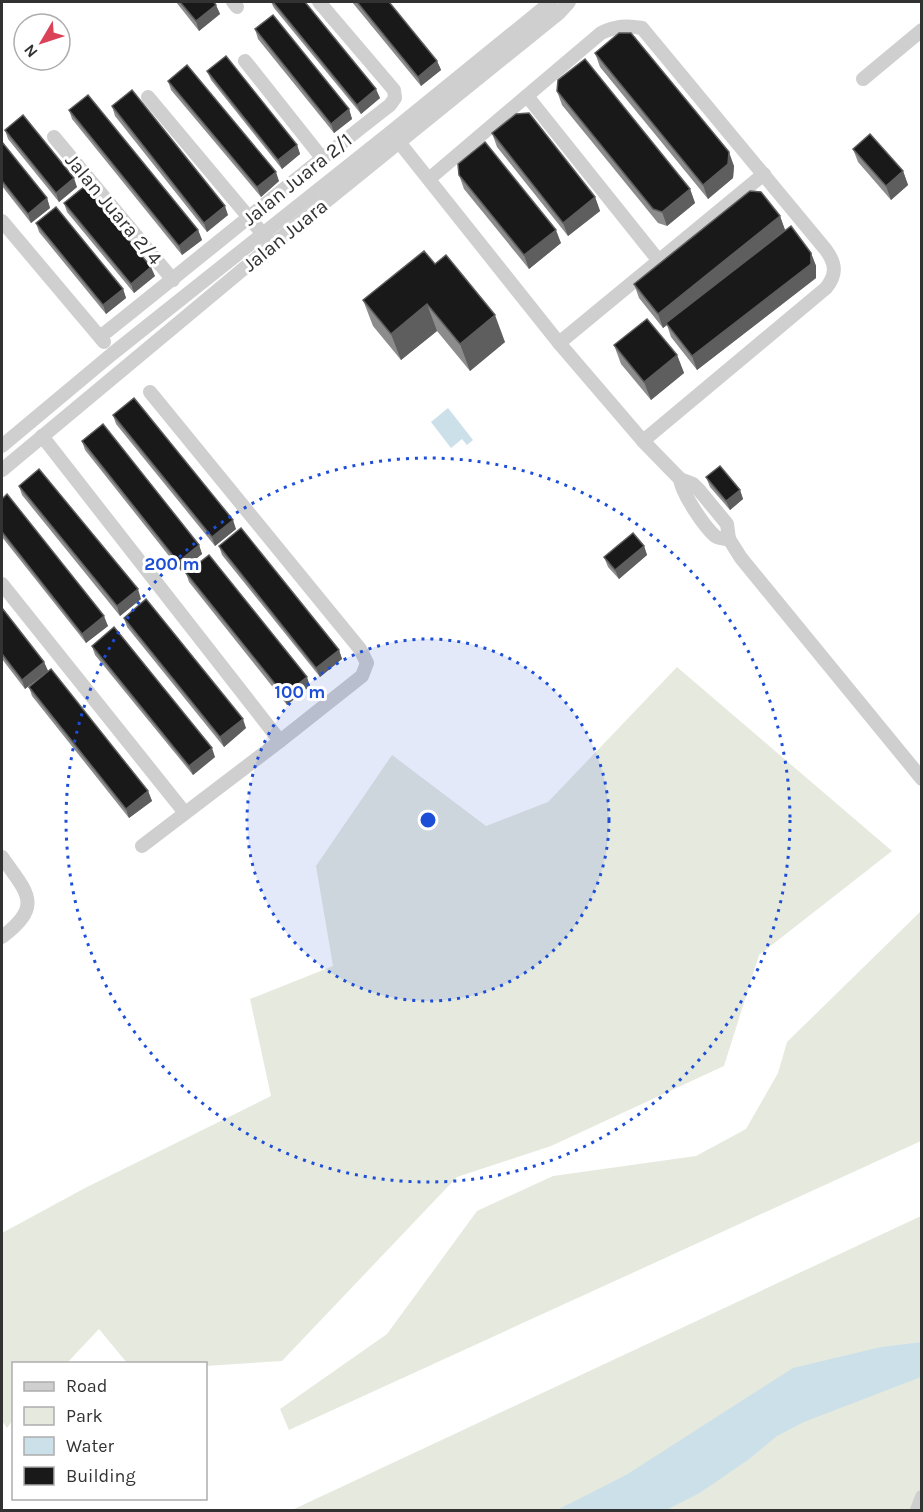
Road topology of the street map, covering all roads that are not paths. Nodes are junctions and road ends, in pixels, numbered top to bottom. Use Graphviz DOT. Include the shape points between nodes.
graph roads {
  1 [pos="319,2"];
  2 [pos="550,2"];
  3 [pos="569,2"];
  4 [pos="921,30"];
  5 [pos="245,61"];
  6 [pos="863,79"];
  7 [pos="527,96"];
  8 [pos="148,97"];
  9 [pos="54,137"];
  10 [pos="396,137"];
  11 [pos="322,158"];
  12 [pos="764,174"];
  13 [pos="429,179"];
  14 [pos="249,216"];
  15 [pos="2,221"];
  16 [pos="263,234"];
  17 [pos="273,245"];
  18 [pos="659,261"];
  19 [pos="173,280"];
  20 [pos="100,337"];
  21 [pos="559,343"];
  22 [pos="112,354"];
  23 [pos="150,392"];
  24 [pos="42,436"];
  25 [pos="643,441"];
  26 [pos="2,446"];
  27 [pos="2,470"];
  28 [pos="2,584"];
  29 [pos="280,741"];
  30 [pos="921,779"];
  31 [pos="185,813"];
  32 [pos="142,846"];
  33 [pos="2,857"];
  34 [pos="2,937"];
  35 [pos="921,1497"];
  36 [pos="917,1510"];
  1 -- 11 [label="street, Jalan Juara 2/1" via="394,90 395,98"];
  2 -- 10 [label="street, Jalan Juara"];
  3 -- 10 [label="street, Jalan Juara" via="560,13"];
  4 -- 6 [label="street"];
  5 -- 11 [label="street"];
  7 -- 12 [label="street" via="601,33 625,25 642,28"];
  7 -- 13 [label="street"];
  7 -- 18 [label="street"];
  8 -- 14 [label="street"];
  9 -- 19 [label="street, Jalan Juara 2/4"];
  10 -- 13 [label="street"];
  10 -- 16 [label="street, Jalan Juara"];
  10 -- 17 [label="street, Jalan Juara"];
  11 -- 14 [label="street, Jalan Juara 2/1"];
  12 -- 18 [label="street"];
  12 -- 25 [label="street" via="834,261 832,281"];
  13 -- 21 [label="street"];
  14 -- 16 [label="street"];
  14 -- 19 [label="street, Jalan Juara 2/1"];
  15 -- 20 [label="street"];
  16 -- 17 [label="street"];
  16 -- 22 [label="street, Jalan Juara"];
  17 -- 24 [label="street, Jalan Juara"];
  18 -- 21 [label="street"];
  19 -- 20 [label="street, Jalan Juara 2/1"];
  20 -- 22 [label="street"];
  21 -- 25 [label="street"];
  22 -- 26 [label="street, Jalan Juara"];
  23 -- 29 [label="street" via="360,649 367,663 362,676"];
  24 -- 27 [label="street, Jalan Juara"];
  24 -- 29 [label="street"];
  25 -- 30 [label="street" via="680,479 688,500 715,536 729,539"];
  28 -- 31 [label="street"];
  29 -- 31 [label="street"];
  31 -- 32 [label="street"];
  33 -- 34 [label="street" via="27,899 23,919"];
  35 -- 36 [label="street"];
}
